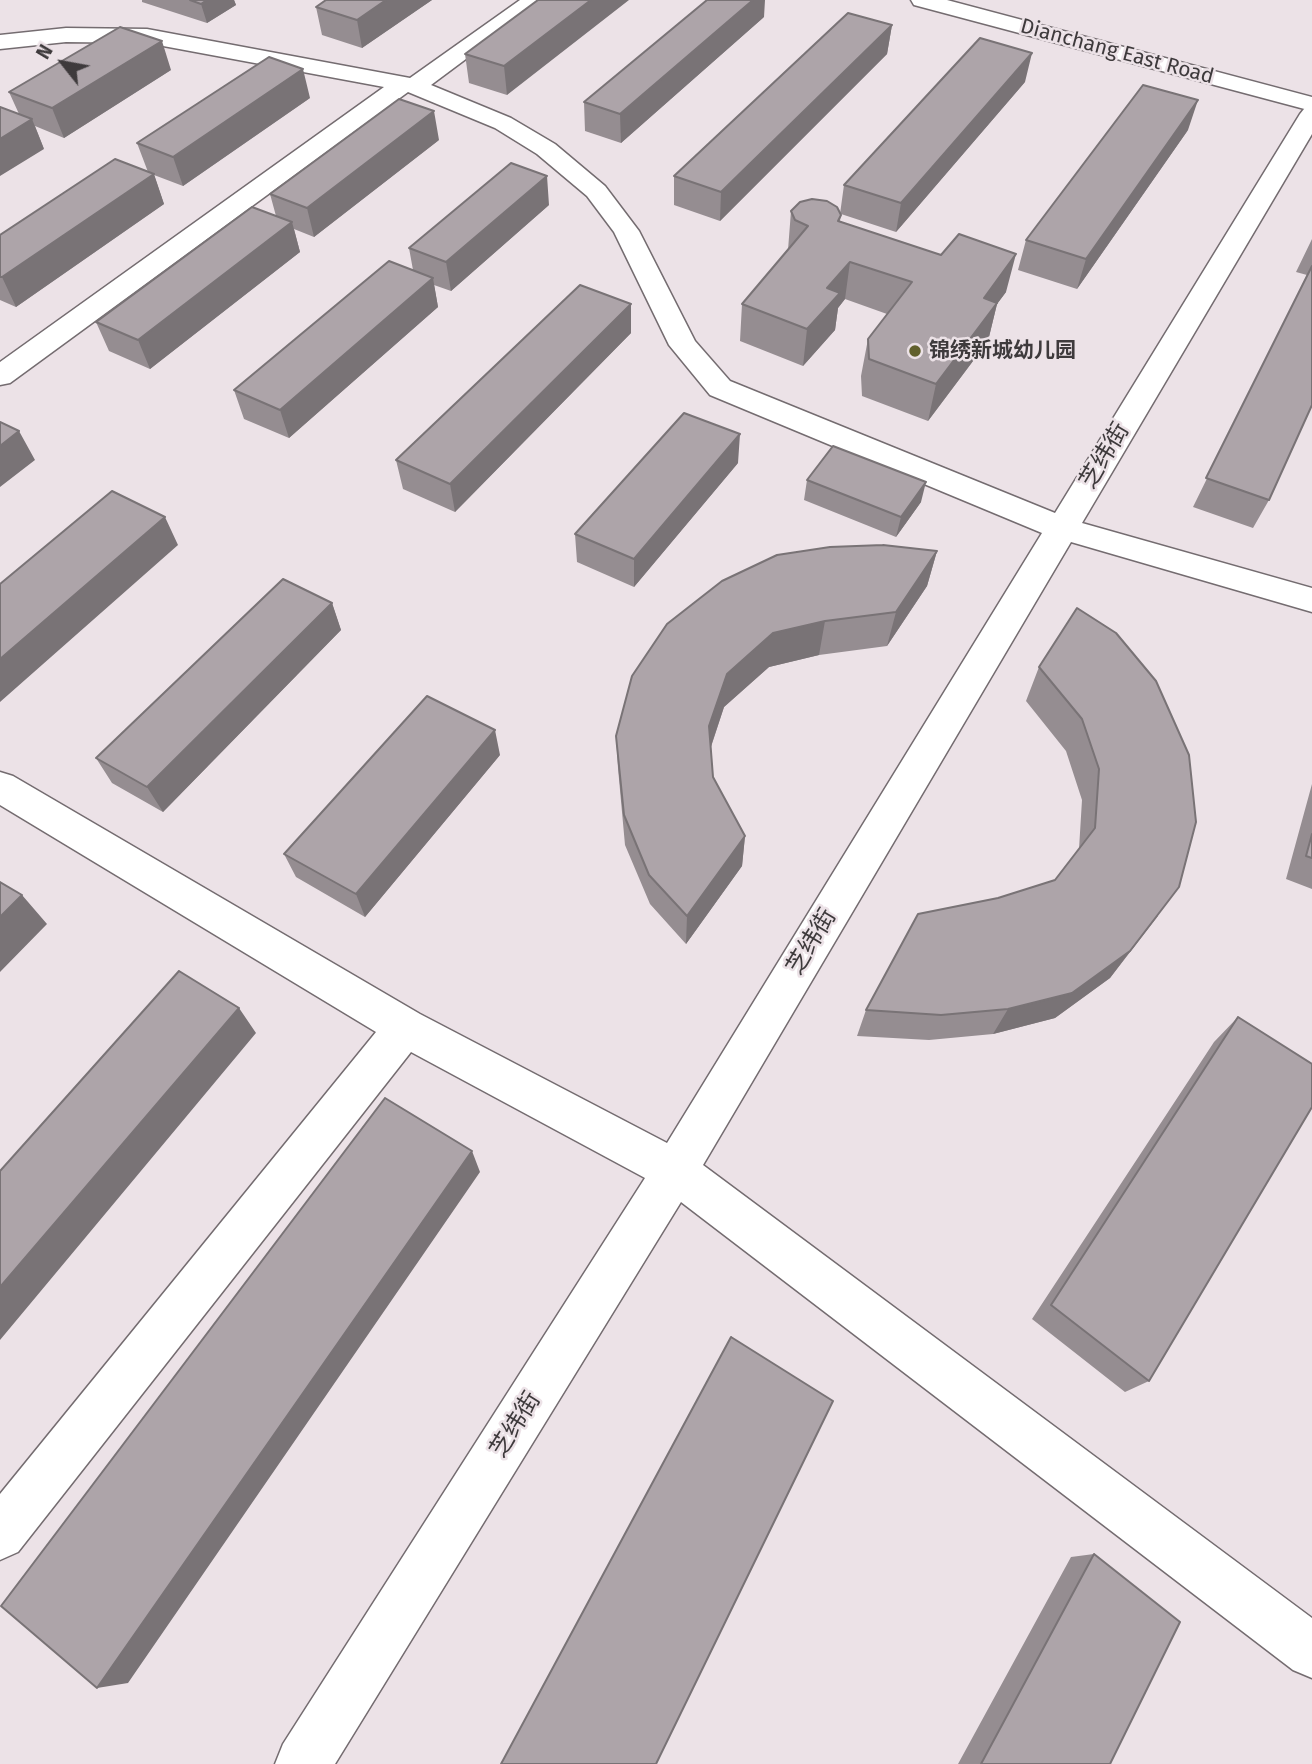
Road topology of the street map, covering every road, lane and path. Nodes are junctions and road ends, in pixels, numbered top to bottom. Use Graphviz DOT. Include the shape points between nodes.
graph roads {
  1 [pos="534,0"];
  2 [pos="922,0"];
  3 [pos="0,42"];
  4 [pos="409,85"];
  5 [pos="1312,104"];
  6 [pos="1312,114"];
  7 [pos="0,376"];
  8 [pos="1061,528"];
  9 [pos="1312,600"];
  10 [pos="0,787"];
  11 [pos="405,1027"];
  12 [pos="674,1171"];
  13 [pos="0,1534"];
  14 [pos="1312,1651"];
  15 [pos="303,1764"];
  1 -- 4 [label="street"];
  2 -- 5 [label="street, Dianchang East Road"];
  3 -- 4 [label="street" via="66,35 148,36"];
  4 -- 7 [label="street"];
  4 -- 8 [label="street" via="503,123 546,149 596,191 626,231 683,345 720,388"];
  6 -- 8 [label="street, 芝纬街"];
  8 -- 9 [label="street"];
  8 -- 12 [label="street, 芝纬街"];
  10 -- 11 [label="street"];
  11 -- 12 [label="street"];
  11 -- 13 [label="street"];
  12 -- 14 [label="street"];
  12 -- 15 [label="street, 芝纬街"];
}
